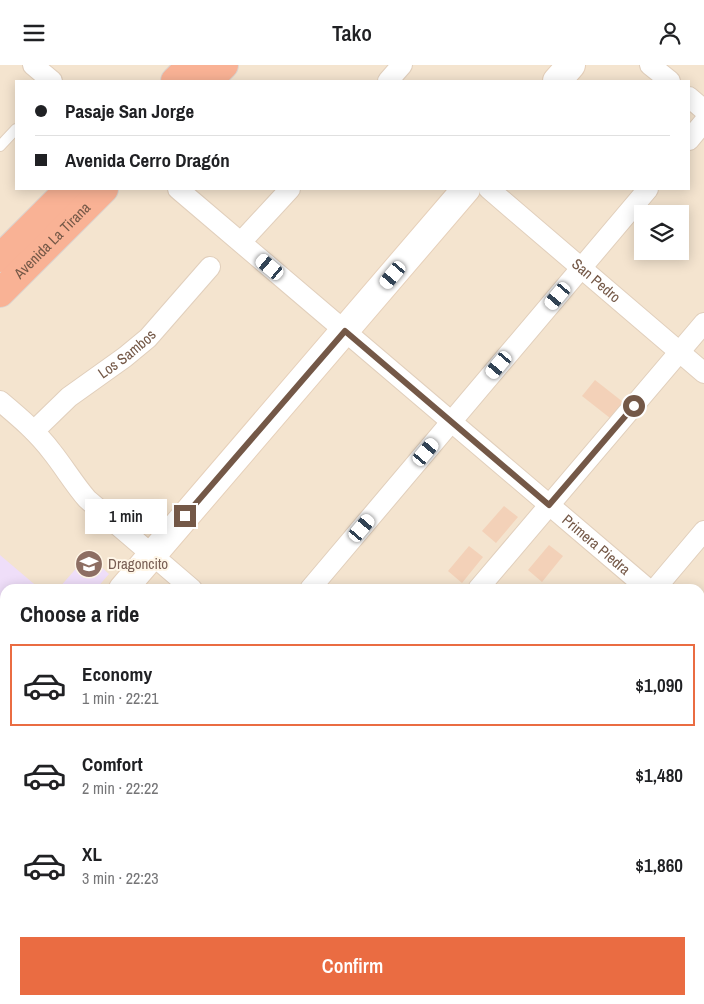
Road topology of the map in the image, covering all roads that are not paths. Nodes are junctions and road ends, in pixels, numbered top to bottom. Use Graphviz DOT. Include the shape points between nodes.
graph roads {
  1 [pos="191,65"];
  2 [pos="224,65"];
  3 [pos="402,65"];
  4 [pos="571,65"];
  5 [pos="650,65"];
  6 [pos="176,80"];
  7 [pos="209,80"];
  8 [pos="389,80"];
  9 [pos="558,80"];
  10 [pos="669,80"];
  11 [pos="690,98"];
  12 [pos="704,110"];
  13 [pos="704,122"];
  14 [pos="15,130"];
  15 [pos="690,139"];
  16 [pos="0,146"];
  17 [pos="68,190"];
  18 [pos="103,190"];
  19 [pos="179,190"];
  20 [pos="289,190"];
  21 [pos="465,190"];
  22 [pos="490,190"];
  23 [pos="647,190"];
  24 [pos="241,243"];
  25 [pos="0,258"];
  26 [pos="210,267"];
  27 [pos="581,268"];
  28 [pos="0,293"];
  29 [pos="704,323"];
  30 [pos="345,331"];
  31 [pos="680,352"];
  32 [pos="704,373"];
  33 [pos="0,401"];
  34 [pos="452,421"];
  35 [pos="34,431"];
  36 [pos="549,505"];
  37 [pos="704,531"];
  38 [pos="152,555"];
  39 [pos="127,584"];
  40 [pos="186,584"];
  41 [pos="314,584"];
  42 [pos="482,584"];
  43 [pos="642,584"];
  44 [pos="659,584"];
  1 -- 6 [label="highway"];
  2 -- 7 [label="highway"];
  3 -- 8 [label="street"];
  4 -- 9 [label="street"];
  5 -- 10 [label="street"];
  11 -- 12 [label="street"];
  13 -- 15 [label="street"];
  14 -- 16 [label="lane"];
  17 -- 25 [label="highway, Avenida La Tirana"];
  18 -- 28 [label="highway, Avenida La Tirana"];
  19 -- 24 [label="street, Primera Piedra"];
  20 -- 24 [label="street"];
  21 -- 30 [label="street"];
  22 -- 27 [label="street, San Pedro"];
  23 -- 27 [label="street"];
  24 -- 30 [label="street, Primera Piedra"];
  26 -- 35 [label="street, Los Sambos" via="148,338 69,397"];
  27 -- 31 [label="street, San Pedro"];
  27 -- 34 [label="street"];
  29 -- 31 [label="street"];
  30 -- 34 [label="street, Primera Piedra"];
  30 -- 38 [label="street"];
  31 -- 32 [label="street, San Pedro"];
  31 -- 36 [label="street"];
  33 -- 35 [label="street"];
  34 -- 36 [label="street, Primera Piedra"];
  34 -- 41 [label="street"];
  35 -- 38 [label="street" via="86,499"];
  36 -- 42 [label="street"];
  36 -- 43 [label="street, Primera Piedra"];
  37 -- 44 [label="street"];
  38 -- 39 [label="street"];
  38 -- 40 [label="street"];
}
